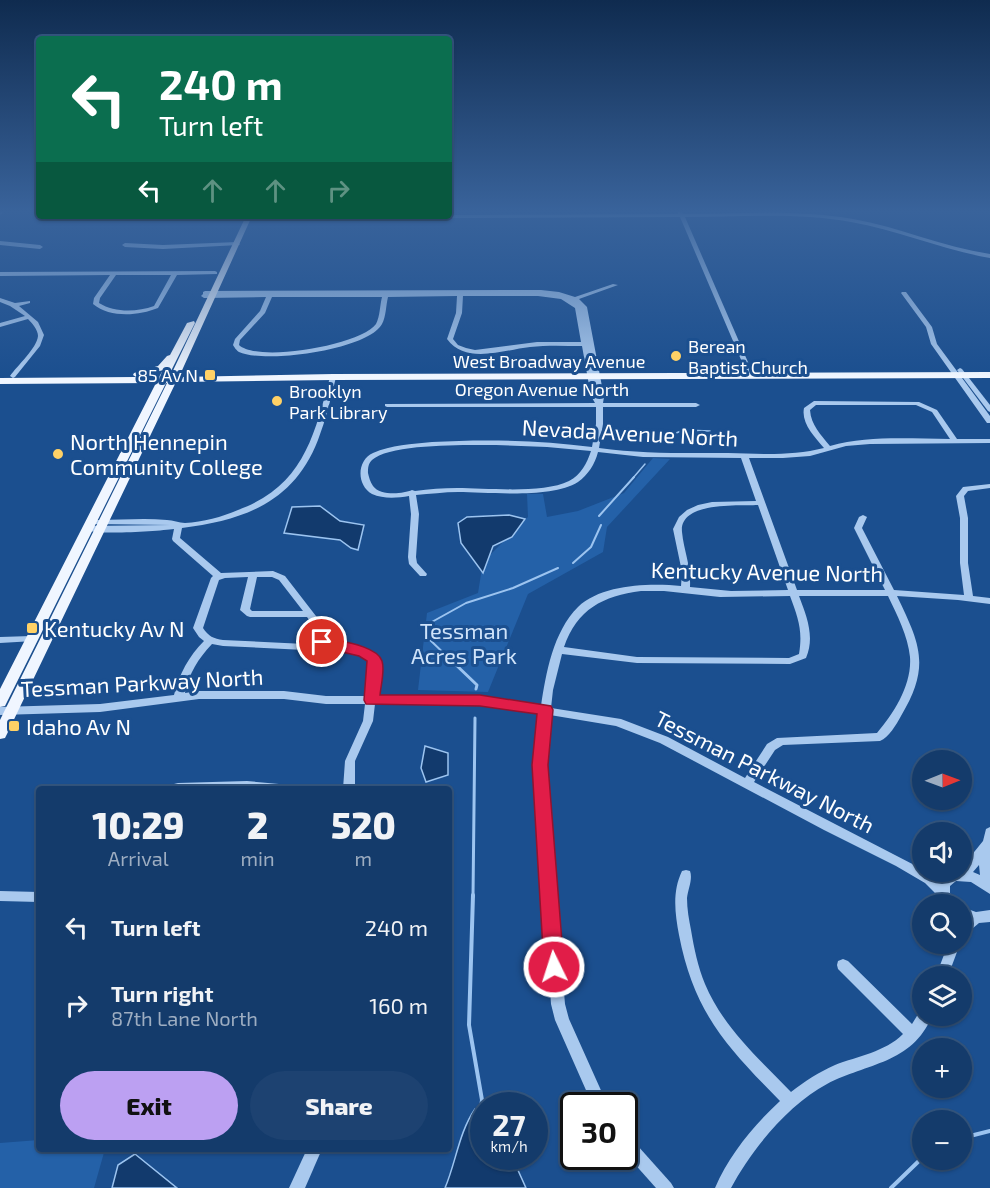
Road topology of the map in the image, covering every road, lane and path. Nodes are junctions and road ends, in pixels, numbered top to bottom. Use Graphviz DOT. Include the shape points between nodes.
graph roads {
  1 [pos="220,265"];
  2 [pos="223,265"];
  3 [pos="703,265"];
  4 [pos="175,273"];
  5 [pos="215,273"];
  6 [pos="0,274"];
  7 [pos="114,274"];
  8 [pos="615,285"];
  9 [pos="386,293"];
  10 [pos="460,293"];
  11 [pos="904,293"];
  12 [pos="209,294"];
  13 [pos="271,294"];
  14 [pos="0,300"];
  15 [pos="572,300"];
  16 [pos="28,302"];
  17 [pos="16,305"];
  18 [pos="28,317"];
  19 [pos="0,325"];
  20 [pos="188,330"];
  21 [pos="588,344"];
  22 [pos="182,362"];
  23 [pos="137,375"];
  24 [pos="960,375"];
  25 [pos="990,375"];
  26 [pos="0,376"];
  27 [pos="13,376"];
  28 [pos="751,376"];
  29 [pos="169,377"];
  30 [pos="209,377"];
  31 [pos="329,377"];
  32 [pos="594,377"];
  33 [pos="0,381"];
  34 [pos="99,381"];
  35 [pos="155,395"];
  36 [pos="599,403"];
  37 [pos="387,405"];
  38 [pos="696,405"];
  39 [pos="990,410"];
  40 [pos="990,421"];
  41 [pos="955,441"];
  42 [pos="990,441"];
  43 [pos="594,449"];
  44 [pos="829,449"];
  45 [pos="744,456"];
  46 [pos="131,466"];
  47 [pos="990,486"];
  48 [pos="412,492"];
  49 [pos="760,503"];
  50 [pos="863,518"];
  51 [pos="179,525"];
  52 [pos="95,526"];
  53 [pos="254,574"];
  54 [pos="423,574"];
  55 [pos="219,576"];
  56 [pos="685,590"];
  57 [pos="889,593"];
  58 [pos="793,594"];
  59 [pos="969,598"];
  60 [pos="990,602"];
  61 [pos="310,614"];
  62 [pos="32,639"];
  63 [pos="0,640"];
  64 [pos="210,641"];
  65 [pos="322,642"];
  66 [pos="559,650"];
  67 [pos="179,697"];
  68 [pos="371,700"];
  69 [pos="4,708"];
  70 [pos="545,710"];
  71 [pos="0,734"];
  72 [pos="747,784"];
  73 [pos="206,786"];
  74 [pos="248,786"];
  75 [pos="347,786"];
  76 [pos="988,837"];
  77 [pos="900,862"];
  78 [pos="972,863"];
  79 [pos="912,866"];
  80 [pos="686,875"];
  81 [pos="972,876"];
  82 [pos="989,887"];
  83 [pos="942,894"];
  84 [pos="0,896"];
  85 [pos="36,897"];
  86 [pos="990,916"];
  87 [pos="972,917"];
  88 [pos="976,918"];
  89 [pos="972,921"];
  90 [pos="843,965"];
  91 [pos="919,1026"];
  92 [pos="914,1034"];
  93 [pos="595,1092"];
  94 [pos="791,1102"];
  95 [pos="314,1152"];
  96 [pos="638,1157"];
  97 [pos="297,1188"];
  98 [pos="666,1188"];
  99 [pos="723,1188"];
  1 -- 5 [label="main road"];
  2 -- 12 [label="main road"];
  3 -- 28 [label="street"];
  4 -- 5 [label="street"];
  4 -- 7 [label="street"];
  4 -- 7 [label="street" via="156,307 134,311 109,310 96,304"];
  5 -- 12 [label="main road"];
  6 -- 7 [label="street"];
  8 -- 15 [label="street"];
  9 -- 10 [label="street"];
  9 -- 13 [label="street"];
  9 -- 13 [label="street" via="380,324 361,336 311,352 252,352 237,348 240,336 263,312"];
  10 -- 15 [label="street" via="538,294"];
  10 -- 21 [label="street" via="459,313 450,339 459,348 492,351 528,345"];
  11 -- 24 [label="street" via="926,322 934,344"];
  12 -- 13 [label="street"];
  12 -- 20 [label="main road"];
  12 -- 22 [label="main road"];
  14 -- 17 [label="street"];
  15 -- 21 [label="street" via="578,307"];
  16 -- 17 [label="street"];
  17 -- 18 [label="street"];
  18 -- 19 [label="street"];
  18 -- 27 [label="street" via="40,330 40,340"];
  20 -- 23 [label="main road" via="164,366"];
  20 -- 29 [label="main road"];
  21 -- 32 [label="street"];
  22 -- 29 [label="main road"];
  22 -- 30 [label="main road" via="190,371"];
  23 -- 27 [label="main road, West Broadway Avenue"];
  23 -- 29 [label="main road, West Broadway Avenue"];
  24 -- 25 [label="main road, West Broadway Avenue"];
  24 -- 28 [label="main road, West Broadway Avenue"];
  24 -- 39 [label="street"];
  24 -- 40 [label="street"];
  26 -- 27 [label="main road, West Broadway Avenue"];
  28 -- 32 [label="main road, West Broadway Avenue"];
  29 -- 30 [label="main road, West Broadway Avenue"];
  29 -- 34 [label="main road, West Broadway Avenue"];
  29 -- 35 [label="main road"];
  29 -- 46 [label="main road"];
  30 -- 31 [label="main road, West Broadway Avenue"];
  30 -- 46 [label="main road" via="174,389"];
  31 -- 32 [label="main road, West Broadway Avenue"];
  31 -- 51 [label="street" via="318,432 291,480 248,509"];
  32 -- 36 [label="street" via="601,397"];
  33 -- 34 [label="main road, West Broadway Avenue"];
  34 -- 35 [label="main road" via="145,383"];
  35 -- 52 [label="main road"];
  36 -- 37 [label="street, Oregon Avenue North"];
  36 -- 38 [label="street, Oregon Avenue North"];
  36 -- 43 [label="street" via="600,428"];
  41 -- 42 [label="street, Nevada Avenue North"];
  41 -- 44 [label="street, Nevada Avenue North" via="870,442"];
  41 -- 44 [label="street" via="935,411 923,405 814,403 806,409 806,416"];
  43 -- 45 [label="street, Nevada Avenue North" via="643,455"];
  43 -- 48 [label="street" via="583,474 560,487"];
  43 -- 48 [label="street, Nevada Avenue North" via="533,444 441,445 391,450 375,454 365,462 367,485 380,494"];
  44 -- 45 [label="street, Nevada Avenue North" via="796,455"];
  45 -- 49 [label="street"];
  46 -- 52 [label="main road"];
  47 -- 59 [label="street" via="966,489 960,496"];
  48 -- 54 [label="street" via="415,514 411,557"];
  49 -- 56 [label="street" via="711,504 684,516 677,529 686,572"];
  49 -- 58 [label="street"];
  50 -- 57 [label="street" via="858,528"];
  51 -- 52 [label="street" via="165,529"];
  51 -- 55 [label="street" via="176,539"];
  52 -- 62 [label="main road"];
  52 -- 69 [label="main road"];
  53 -- 55 [label="street"];
  53 -- 61 [label="street" via="280,576"];
  53 -- 61 [label="street" via="245,610 250,614"];
  55 -- 64 [label="street" via="212,580 198,627"];
  56 -- 58 [label="street, Kentucky Avenue North"];
  56 -- 66 [label="street, Kentucky Avenue North" via="624,590 599,598 566,629"];
  57 -- 58 [label="street, Kentucky Avenue North"];
  57 -- 59 [label="street, Kentucky Avenue North"];
  57 -- 72 [label="street" via="911,639 915,658 910,683 886,729 880,737 781,741 771,747"];
  58 -- 66 [label="street" via="806,639 803,656 790,661 637,660"];
  59 -- 60 [label="street, Kentucky Avenue North"];
  61 -- 65 [label="street" via="325,635"];
  62 -- 63 [label="street"];
  62 -- 69 [label="main road"];
  64 -- 65 [label="street" via="305,647"];
  64 -- 67 [label="street" via="186,671"];
  65 -- 68 [label="street" via="364,652 373,658 376,663"];
  66 -- 70 [label="street"];
  67 -- 68 [label="street, Tessman Parkway North" via="285,695"];
  67 -- 69 [label="street, Tessman Parkway North" via="100,708"];
  68 -- 70 [label="street, Tessman Parkway North" via="480,700"];
  68 -- 75 [label="street" via="366,727 350,761"];
  69 -- 71 [label="main road"];
  70 -- 72 [label="street, Tessman Parkway North" via="636,729"];
  70 -- 93 [label="street" via="540,765 558,1004"];
  72 -- 77 [label="street, Tessman Parkway North"];
  73 -- 74 [label="street"];
  76 -- 78 [label="street"];
  76 -- 82 [label="street" via="984,868"];
  77 -- 79 [label="street, Tessman Parkway North"];
  77 -- 83 [label="street, Tessman Parkway North" via="929,879"];
  80 -- 94 [label="street" via="679,898 691,968 705,1003 736,1046"];
  81 -- 82 [label="street"];
  84 -- 85 [label="street"];
  86 -- 88 [label="street"];
  87 -- 88 [label="street"];
  88 -- 89 [label="street"];
  90 -- 92 [label="street"];
  91 -- 92 [label="street"];
  92 -- 94 [label="street" via="889,1054 823,1078"];
  94 -- 99 [label="street" via="742,1156"];
  95 -- 97 [label="street"];
  96 -- 98 [label="street"];
}
